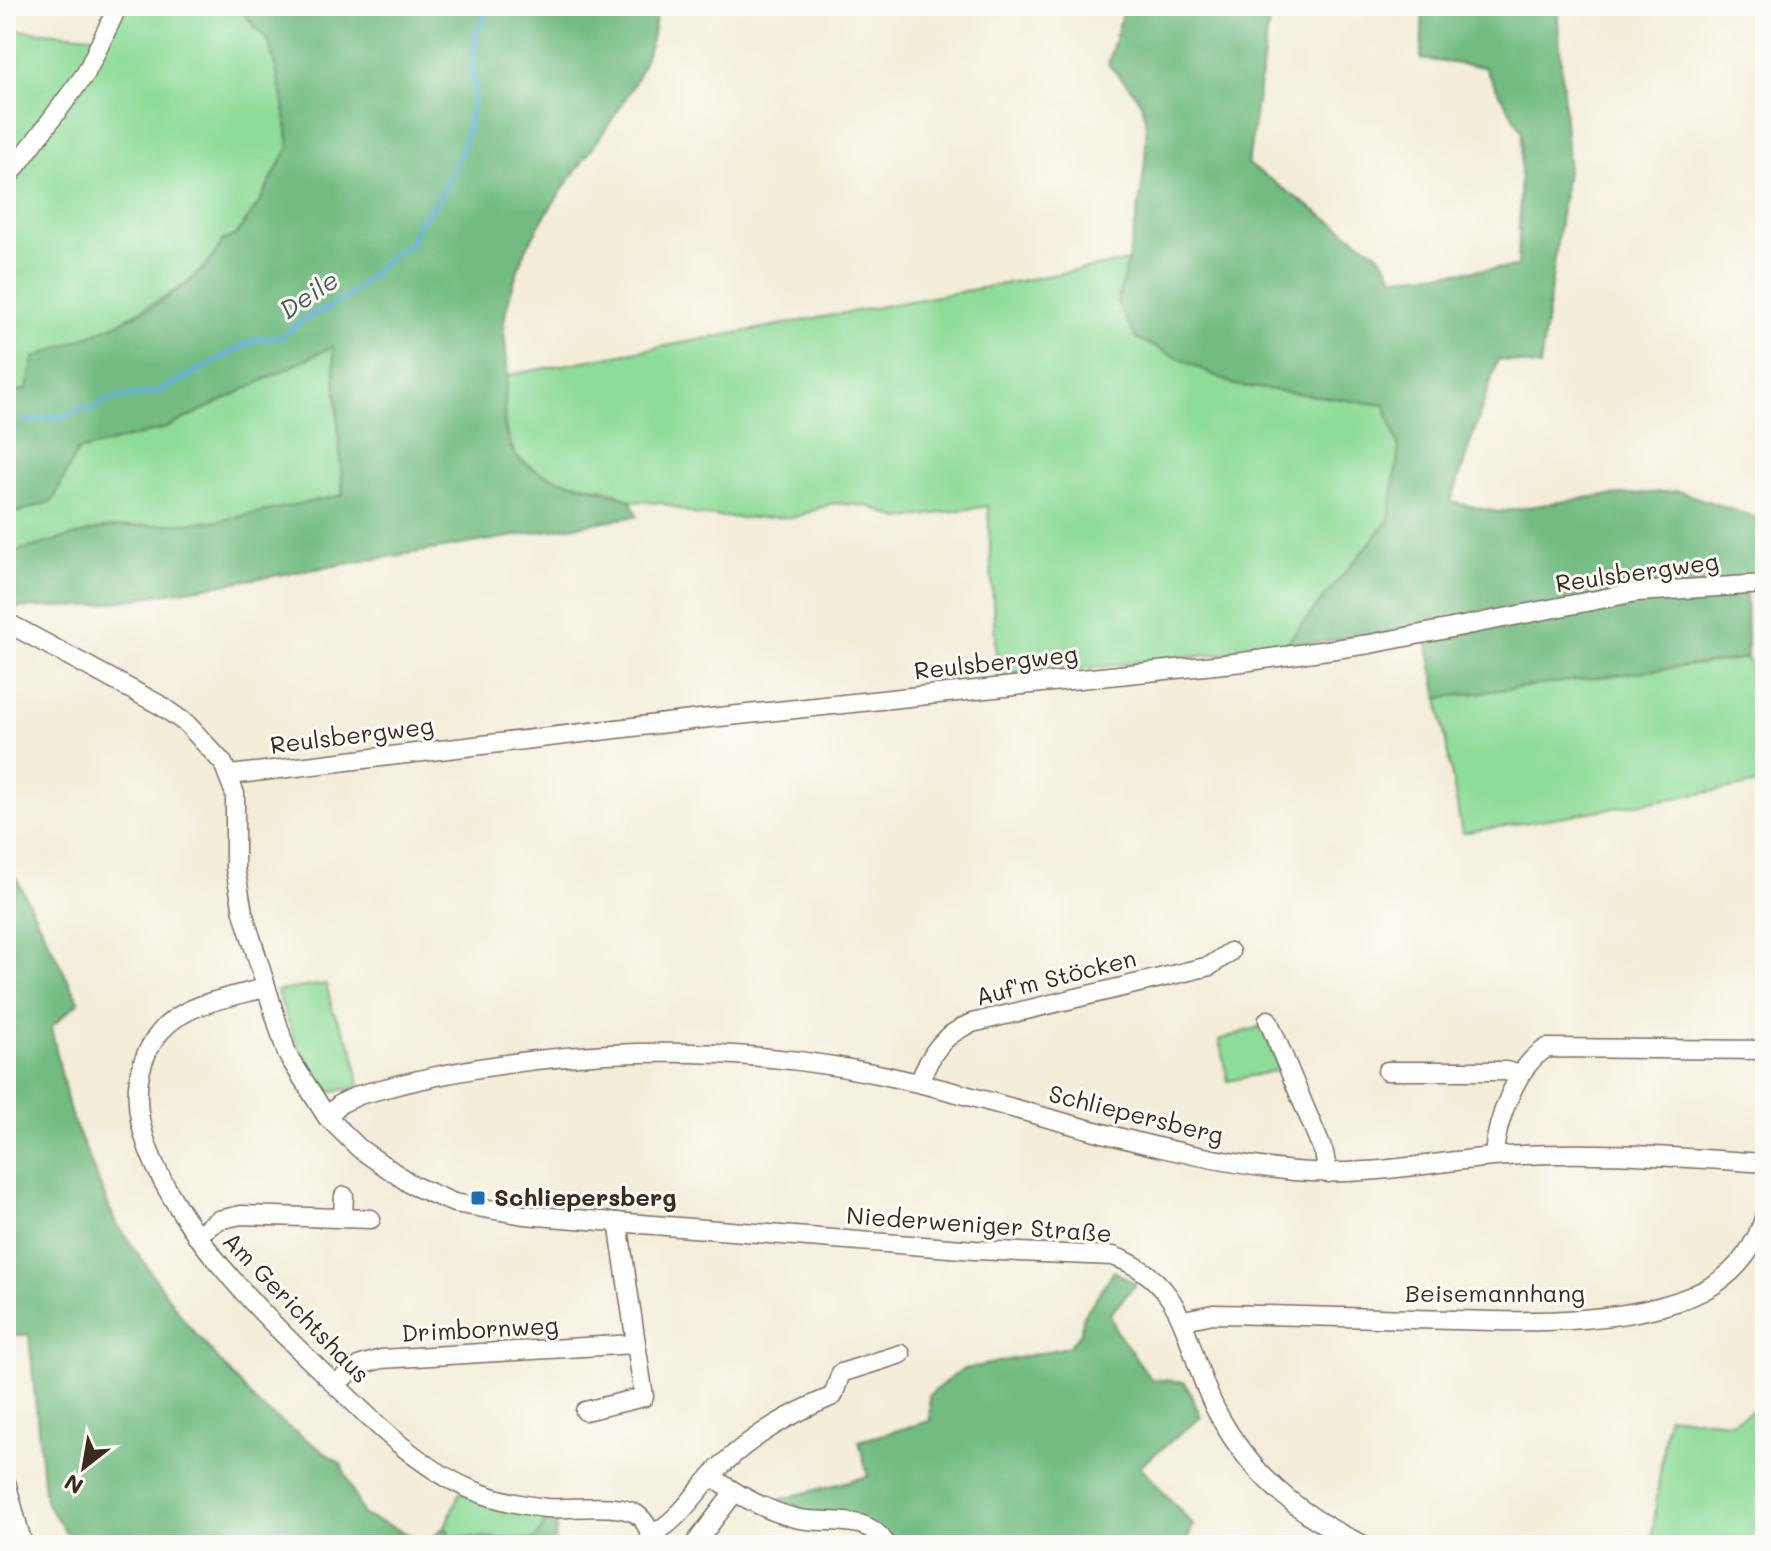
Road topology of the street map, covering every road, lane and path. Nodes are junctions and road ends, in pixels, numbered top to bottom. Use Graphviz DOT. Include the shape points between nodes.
graph roads {
  1 [pos="118,6"];
  2 [pos="6,180"];
  3 [pos="1765,584"];
  4 [pos="6,622"];
  5 [pos="230,775"];
  6 [pos="1230,952"];
  7 [pos="265,988"];
  8 [pos="1268,1020"];
  9 [pos="1765,1050"];
  10 [pos="1387,1071"];
  11 [pos="1520,1075"];
  12 [pos="919,1083"];
  13 [pos="327,1117"];
  14 [pos="1494,1156"];
  15 [pos="1765,1163"];
  16 [pos="1328,1173"];
  17 [pos="344,1196"];
  18 [pos="343,1216"];
  19 [pos="1765,1216"];
  20 [pos="371,1219"];
  21 [pos="618,1222"];
  22 [pos="196,1236"];
  23 [pos="1184,1320"];
  24 [pos="635,1344"];
  25 [pos="901,1354"];
  26 [pos="334,1384"];
  27 [pos="585,1411"];
  28 [pos="711,1476"];
  29 [pos="6,1482"];
  30 [pos="734,1493"];
  31 [pos="1332,1538"];
  32 [pos="651,1540"];
  33 [pos="23,1545"];
  34 [pos="694,1545"];
  35 [pos="886,1545"];
  36 [pos="1364,1545"];
  1 -- 2 [label="street" via="86,73"];
  3 -- 5 [label="street, Reulsbergweg" via="1637,592 1370,644 1243,662"];
  4 -- 5 [label="street" via="160,705 200,737"];
  5 -- 7 [label="street, Niederweniger Straße" via="235,794 235,879"];
  6 -- 12 [label="street, Auf'm Stöcken" via="1210,966 961,1027 937,1045"];
  7 -- 13 [label="street, Niederweniger Straße" via="287,1054"];
  7 -- 22 [label="street, Am Gerichtshaus" via="173,1020 142,1064 138,1089 144,1128 157,1168"];
  8 -- 16 [label="street"];
  9 -- 11 [label="street" via="1547,1048 1532,1056"];
  10 -- 11 [label="street"];
  11 -- 14 [label="street"];
  12 -- 13 [label="street, Schliepersberg" via="798,1059 638,1053 493,1063 448,1072 359,1095"];
  12 -- 16 [label="street, Schliepersberg" via="1226,1162"];
  13 -- 21 [label="street, Niederweniger Straße" via="398,1177 454,1203"];
  14 -- 15 [label="street, Schliepersberg" via="1589,1151"];
  14 -- 16 [label="street, Schliepersberg"];
  17 -- 18 [label="street"];
  18 -- 20 [label="street"];
  18 -- 22 [label="street" via="233,1216"];
  19 -- 23 [label="street, Beisemannhang" via="1750,1250 1715,1284 1627,1312 1527,1322 1213,1314"];
  21 -- 23 [label="street, Niederweniger Straße" via="1113,1256 1154,1277"];
  21 -- 24 [label="street"];
  22 -- 26 [label="street, Am Gerichtshaus" via="234,1284"];
  23 -- 31 [label="street, Niederweniger Straße" via="1203,1381 1230,1435 1262,1476"];
  24 -- 26 [label="street, Drimbornweg" via="381,1359 361,1365"];
  24 -- 27 [label="street" via="644,1397"];
  25 -- 28 [label="street" via="841,1373 833,1396 770,1424"];
  26 -- 32 [label="street, Am Gerichtshaus" via="396,1440 469,1488 536,1507 634,1512 645,1522"];
  28 -- 30 [label="street"];
  28 -- 32 [label="street"];
  29 -- 33 [label="street"];
  30 -- 34 [label="street"];
  30 -- 35 [label="street" via="793,1518 857,1523 881,1536"];
  31 -- 36 [label="street, Niederweniger Straße"];
}
